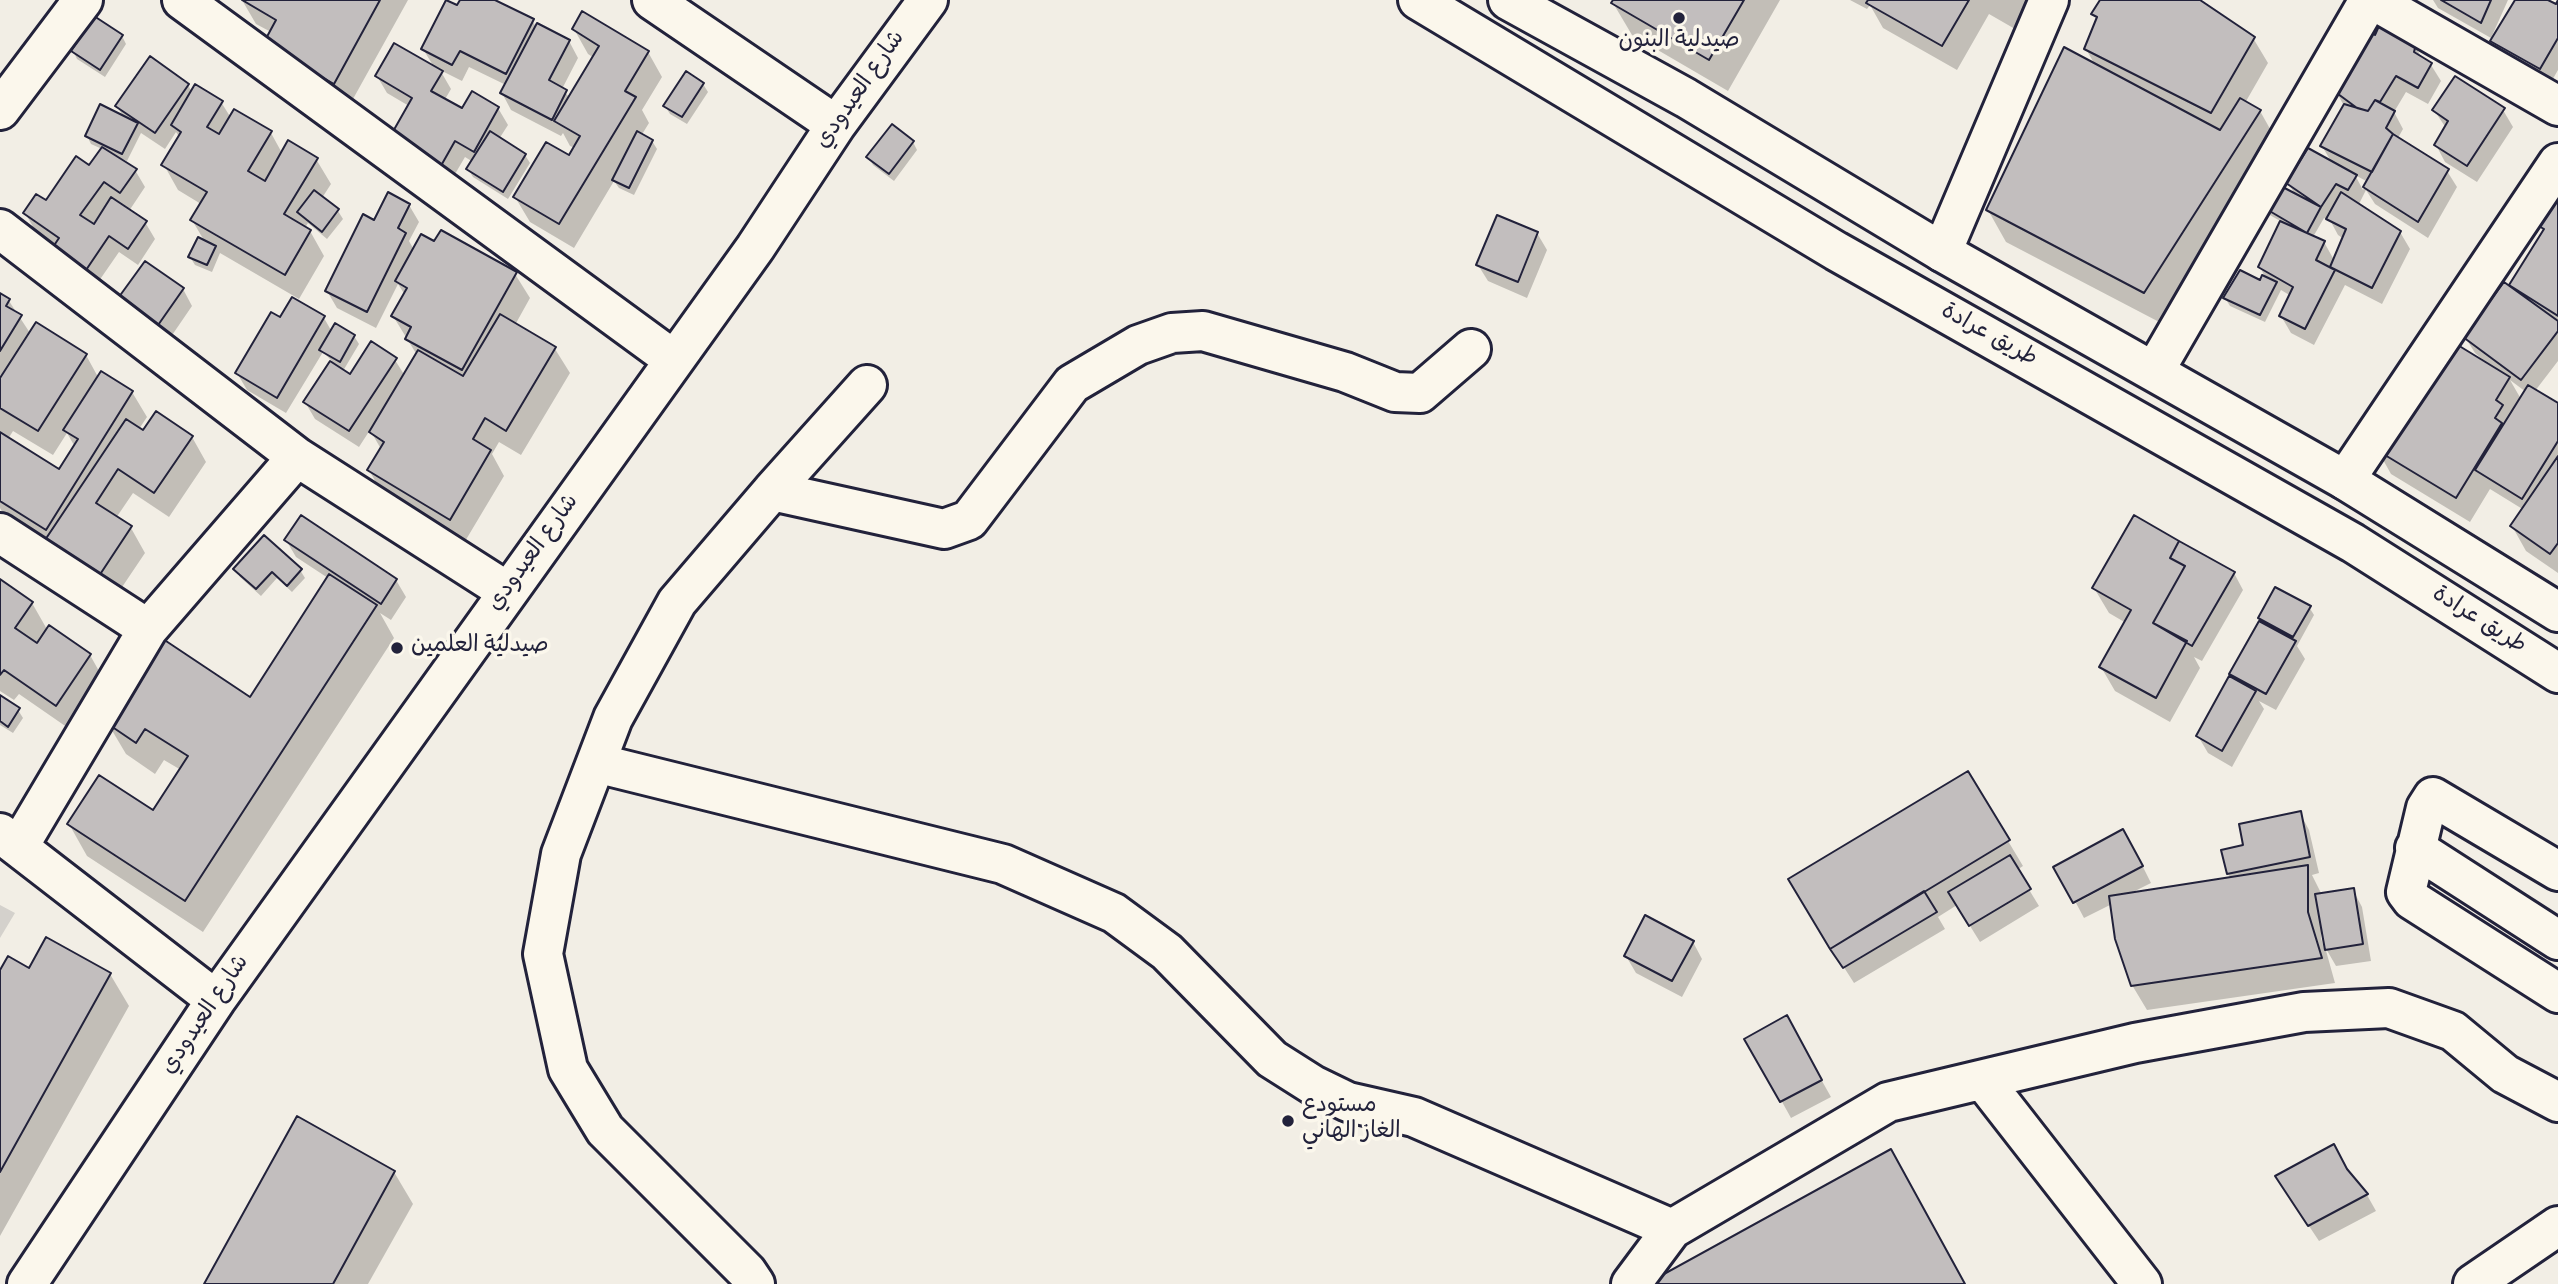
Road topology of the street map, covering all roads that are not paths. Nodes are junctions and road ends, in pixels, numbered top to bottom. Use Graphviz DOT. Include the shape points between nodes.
graph roads {
  1 [pos="83,0"];
  2 [pos="182,0"];
  3 [pos="652,0"];
  4 [pos="928,0"];
  5 [pos="1418,0"];
  6 [pos="1508,0"];
  7 [pos="2049,0"];
  8 [pos="2371,0"];
  9 [pos="2558,106"];
  10 [pos="0,110"];
  11 [pos="836,125"];
  12 [pos="2558,163"];
  13 [pos="0,229"];
  14 [pos="1942,252"];
  15 [pos="1471,349"];
  16 [pos="674,359"];
  17 [pos="2154,370"];
  18 [pos="867,385"];
  19 [pos="297,457"];
  20 [pos="2345,480"];
  21 [pos="772,491"];
  22 [pos="0,533"];
  23 [pos="508,592"];
  24 [pos="2557,610"];
  25 [pos="148,629"];
  26 [pos="2558,673"];
  27 [pos="596,763"];
  28 [pos="9,839"];
  29 [pos="2415,848"];
  30 [pos="2558,871"];
  31 [pos="2558,940"];
  32 [pos="2558,993"];
  33 [pos="216,1000"];
  34 [pos="1983,1080"];
  35 [pos="2558,1102"];
  36 [pos="2558,1226"];
  37 [pos="1672,1229"];
  38 [pos="27,1284"];
  39 [pos="755,1284"];
  40 [pos="1631,1284"];
  41 [pos="2142,1284"];
  42 [pos="2473,1284"];
  1 -- 10 [label="street"];
  2 -- 16 [label="street"];
  3 -- 11 [label="street"];
  4 -- 11 [label="street, شارع العيدودي"];
  5 -- 26 [label="street, طريق عرادة" via="1836,251 2353,543"];
  6 -- 14 [label="street" via="1686,98"];
  7 -- 14 [label="street"];
  8 -- 9 [label="street"];
  8 -- 17 [label="street"];
  11 -- 16 [label="street, شارع العيدودي"];
  12 -- 20 [label="street"];
  13 -- 19 [label="street"];
  14 -- 17 [label="street"];
  15 -- 21 [label="street" via="1420,393 1395,392 1345,372 1203,331 1172,333 1138,345 1072,384 969,520 944,529"];
  16 -- 23 [label="street, شارع العيدودي"];
  17 -- 20 [label="street"];
  18 -- 21 [label="street"];
  19 -- 23 [label="street"];
  19 -- 25 [label="street"];
  20 -- 24 [label="street"];
  21 -- 27 [label="street" via="677,602 614,718"];
  22 -- 25 [label="street"];
  23 -- 33 [label="street, شارع العيدودي"];
  25 -- 28 [label="street"];
  27 -- 37 [label="street" via="1003,864 1114,913 1167,952 1272,1059 1313,1086 1348,1102 1414,1117"];
  27 -- 39 [label="street" via="561,854 543,954 568,1069 605,1130"];
  28 -- 33 [label="street"];
  29 -- 30 [label="street" via="2433,797"];
  29 -- 31 [label="street"];
  29 -- 32 [label="street" via="2406,892 2412,900"];
  33 -- 38 [label="street, شارع العيدودي"];
  34 -- 35 [label="street" via="2253,1020 2389,1008 2453,1031 2505,1074"];
  34 -- 37 [label="street" via="1888,1102"];
  34 -- 41 [label="street"];
  36 -- 42 [label="street"];
  37 -- 40 [label="street"];
}
